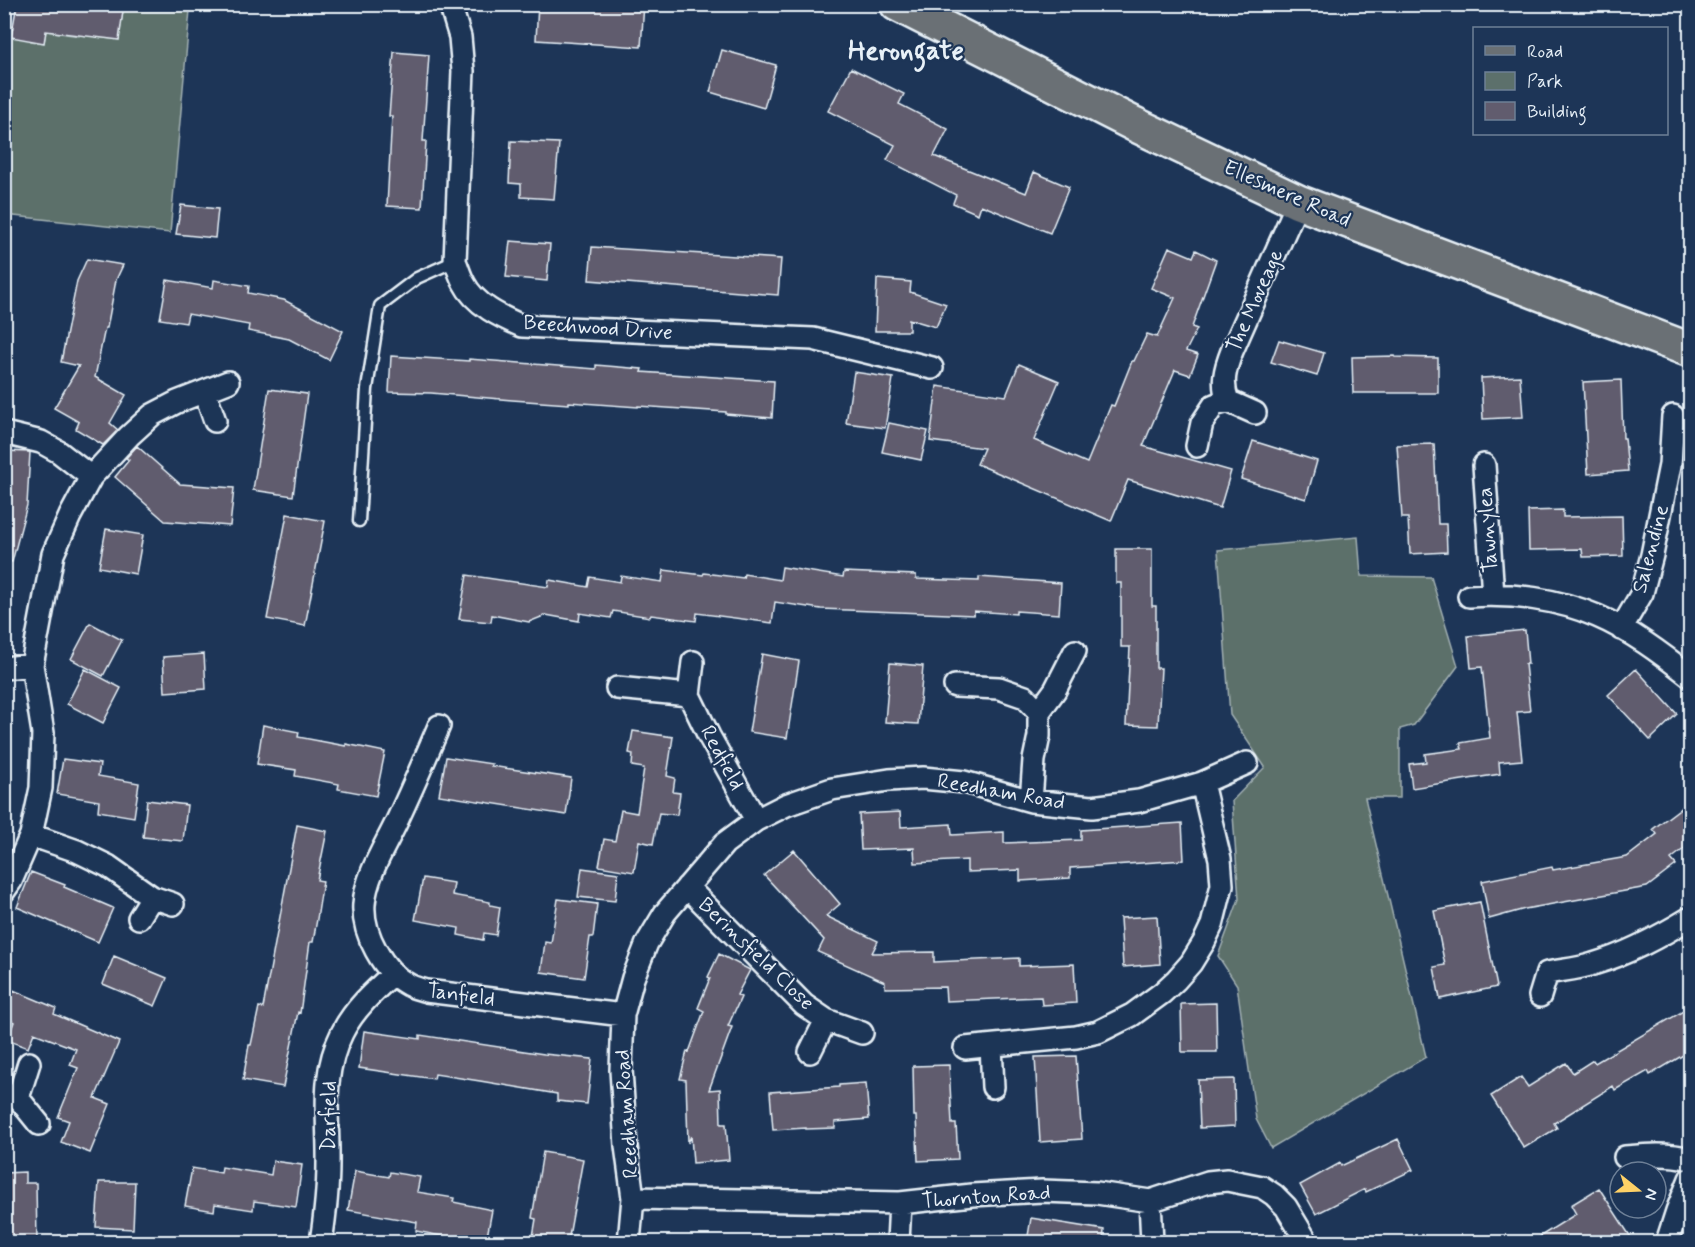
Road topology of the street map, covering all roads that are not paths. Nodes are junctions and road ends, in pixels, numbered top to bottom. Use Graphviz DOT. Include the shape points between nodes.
graph roads {
  1 [pos="450,4"];
  2 [pos="897,4"];
  3 [pos="1298,202"];
  4 [pos="455,261"];
  5 [pos="1690,350"];
  6 [pos="932,368"];
  7 [pos="228,382"];
  8 [pos="206,392"];
  9 [pos="1228,401"];
  10 [pos="1255,413"];
  11 [pos="215,421"];
  12 [pos="1679,426"];
  13 [pos="4,433"];
  14 [pos="1197,446"];
  15 [pos="1484,465"];
  16 [pos="91,477"];
  17 [pos="359,521"];
  18 [pos="1493,595"];
  19 [pos="1469,596"];
  20 [pos="1621,629"];
  21 [pos="1075,651"];
  22 [pos="693,662"];
  23 [pos="32,665"];
  24 [pos="4,668"];
  25 [pos="1690,676"];
  26 [pos="955,686"];
  27 [pos="617,688"];
  28 [pos="689,695"];
  29 [pos="1039,712"];
  30 [pos="439,726"];
  31 [pos="1247,763"];
  32 [pos="1203,783"];
  33 [pos="1031,801"];
  34 [pos="756,820"];
  35 [pos="31,835"];
  36 [pos="687,886"];
  37 [pos="4,891"];
  38 [pos="152,897"];
  39 [pos="173,904"];
  40 [pos="139,918"];
  41 [pos="1690,918"];
  42 [pos="393,974"];
  43 [pos="1540,996"];
  44 [pos="623,1015"];
  45 [pos="826,1020"];
  46 [pos="862,1033"];
  47 [pos="991,1046"];
  48 [pos="965,1048"];
  49 [pos="810,1052"];
  50 [pos="29,1063"];
  51 [pos="993,1087"];
  52 [pos="11,1096"];
  53 [pos="39,1124"];
  54 [pos="1625,1157"];
  55 [pos="1690,1160"];
  56 [pos="1690,1179"];
  57 [pos="633,1198"];
  58 [pos="1150,1201"];
  59 [pos="900,1203"];
  60 [pos="321,1242"];
  61 [pos="629,1242"];
  62 [pos="897,1242"];
  63 [pos="1152,1242"];
  64 [pos="1307,1242"];
  65 [pos="1667,1242"];
  1 -- 4 [label="street, Beechwood Drive" via="463,71"];
  2 -- 3 [label="main road, Ellesmere Road"];
  3 -- 5 [label="main road, Ellesmere Road"];
  3 -- 9 [label="street, The Moveage" via="1224,372"];
  4 -- 6 [label="street, Beechwood Drive" via="465,285 481,303 522,326 813,339"];
  4 -- 17 [label="lane" via="417,278 380,306 367,389"];
  7 -- 8 [label="street"];
  8 -- 11 [label="street"];
  8 -- 16 [label="street" via="152,415"];
  9 -- 10 [label="street"];
  9 -- 14 [label="street" via="1214,405 1202,423"];
  12 -- 20 [label="street, Salendine" via="1645,584"];
  13 -- 16 [label="street" via="41,442"];
  15 -- 18 [label="street, Tawnylea"];
  16 -- 23 [label="street" via="53,554"];
  18 -- 19 [label="street"];
  18 -- 20 [label="street" via="1520,596 1575,608"];
  20 -- 25 [label="street"];
  21 -- 29 [label="street"];
  22 -- 28 [label="street"];
  23 -- 24 [label="street"];
  23 -- 35 [label="street" via="43,733 41,788"];
  26 -- 29 [label="street" via="999,688 1025,697"];
  27 -- 28 [label="street"];
  28 -- 34 [label="street, Redfield"];
  29 -- 33 [label="street"];
  30 -- 42 [label="street, Tanfield" via="371,877 364,905 373,944"];
  31 -- 32 [label="street, Reedham Road"];
  32 -- 33 [label="street, Reedham Road" via="1139,801 1092,807"];
  32 -- 47 [label="street" via="1220,859 1221,885 1212,925 1191,963 1162,993 1132,1015 1098,1032"];
  33 -- 34 [label="street, Reedham Road" via="964,782 889,780 832,789"];
  34 -- 36 [label="street, Reedham Road" via="725,843"];
  35 -- 37 [label="street"];
  35 -- 38 [label="street" via="108,866"];
  36 -- 44 [label="street, Reedham Road" via="647,943"];
  36 -- 45 [label="street, Berinsfield Close" via="804,1005"];
  38 -- 39 [label="street"];
  38 -- 40 [label="street"];
  41 -- 43 [label="street" via="1653,941 1607,959 1547,973"];
  42 -- 44 [label="street, Tanfield" via="409,986 426,991"];
  42 -- 60 [label="street, Darfield" via="356,1010 333,1056 327,1082 328,1184"];
  44 -- 57 [label="street, Reedham Road" via="621,1079"];
  45 -- 46 [label="street, Berinsfield Close"];
  45 -- 49 [label="street, Berinsfield Close"];
  47 -- 48 [label="street"];
  47 -- 51 [label="street"];
  50 -- 52 [label="street"];
  52 -- 53 [label="street"];
  54 -- 55 [label="street" via="1662,1155"];
  56 -- 65 [label="street"];
  57 -- 59 [label="street, Thornton Road"];
  57 -- 61 [label="street, Reedham Road"];
  58 -- 59 [label="street, Thornton Road" via="1098,1192 1042,1191"];
  58 -- 63 [label="street"];
  58 -- 64 [label="street, Thornton Road" via="1208,1182 1247,1183 1274,1195"];
  59 -- 62 [label="street"];
}
